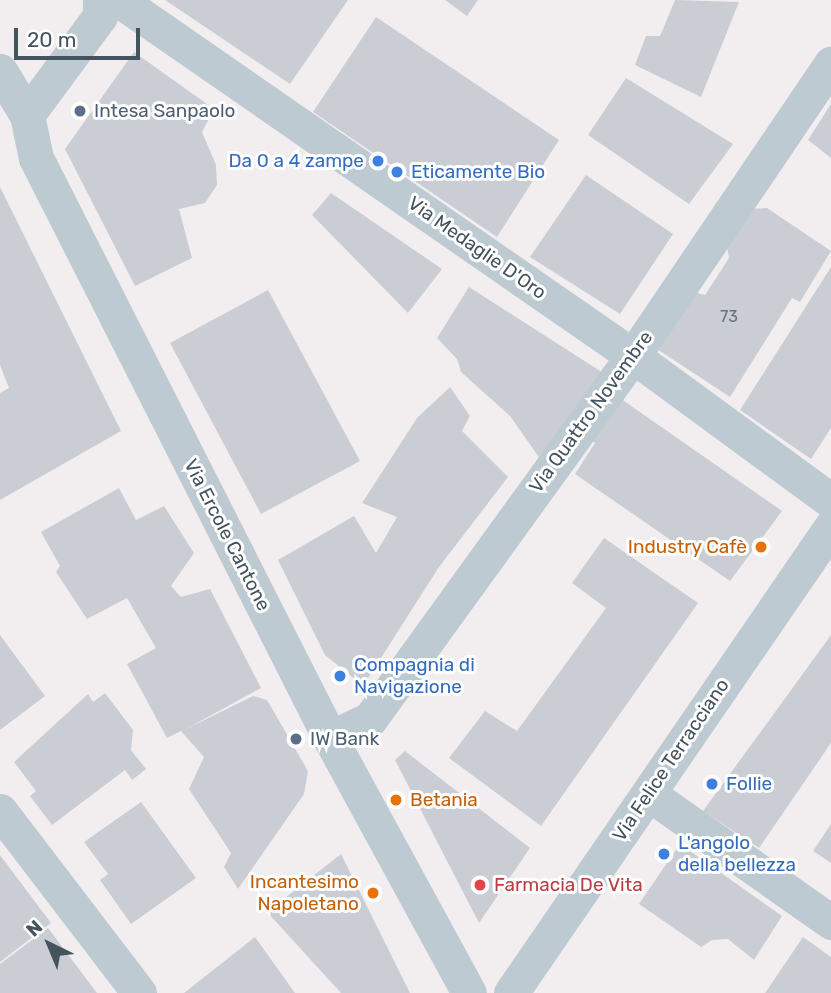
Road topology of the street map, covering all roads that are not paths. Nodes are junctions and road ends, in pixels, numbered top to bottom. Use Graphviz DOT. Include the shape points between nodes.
graph roads {
  1 [pos="100,0"];
  2 [pos="119,0"];
  3 [pos="831,64"];
  4 [pos="0,71"];
  5 [pos="26,115"];
  6 [pos="633,356"];
  7 [pos="831,501"];
  8 [pos="831,527"];
  9 [pos="330,738"];
  10 [pos="649,793"];
  11 [pos="0,811"];
  12 [pos="831,922"];
  13 [pos="139,993"];
  14 [pos="469,993"];
  15 [pos="511,993"];
  1 -- 5 [label="street" via="100,16"];
  2 -- 6 [label="street, Via Medaglie D'Oro"];
  3 -- 6 [label="street, Via Quattro Novembre"];
  4 -- 5 [label="street, Via Ercole Cantone"];
  5 -- 9 [label="street, Via Ercole Cantone" via="36,158"];
  6 -- 7 [label="street, Via Medaglie D'Oro"];
  6 -- 9 [label="street, Via Quattro Novembre" via="370,719"];
  8 -- 10 [label="street, Via Felice Terracciano"];
  9 -- 14 [label="street, Via Ercole Cantone"];
  10 -- 12 [label="street"];
  10 -- 15 [label="street, Via Felice Terracciano"];
  11 -- 13 [label="street"];
}
